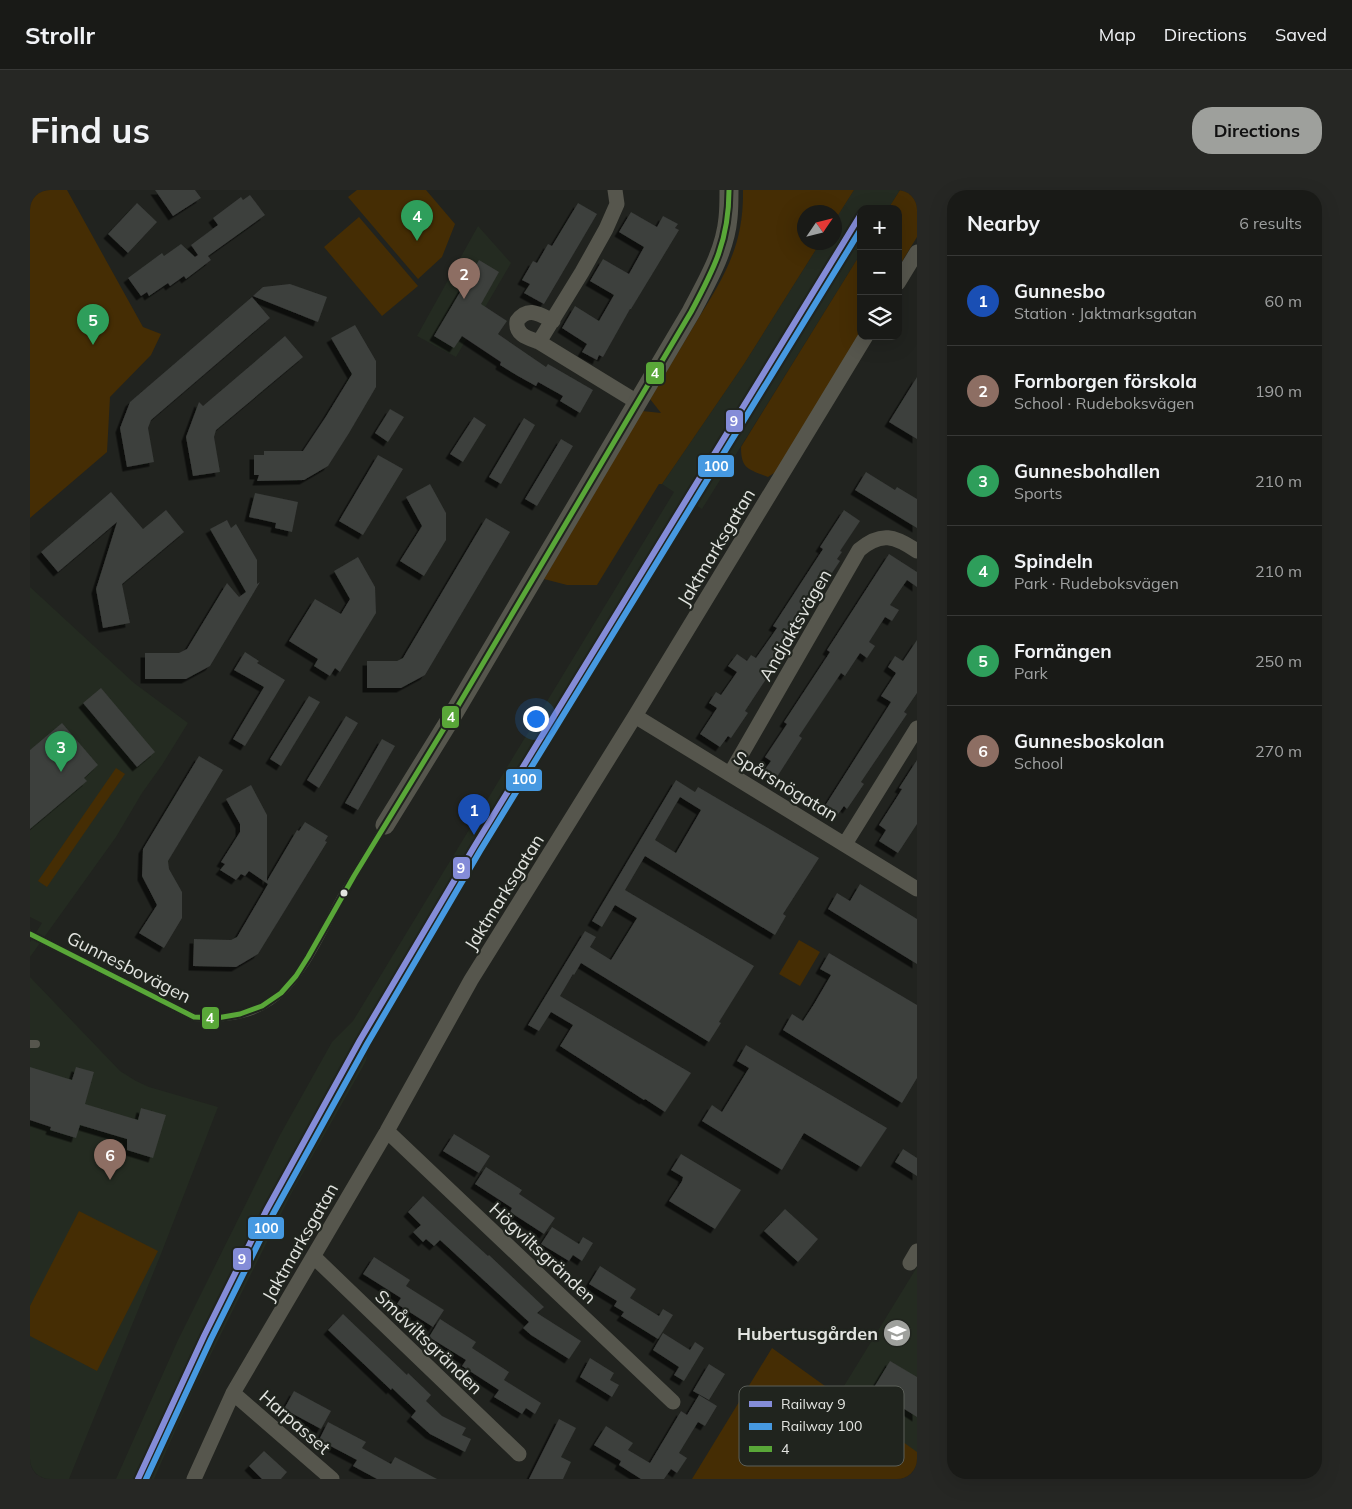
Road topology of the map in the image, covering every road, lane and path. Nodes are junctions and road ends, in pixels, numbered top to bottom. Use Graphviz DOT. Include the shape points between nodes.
graph roads {
  1 [pos="616,190"];
  2 [pos="729,190"];
  3 [pos="917,252"];
  4 [pos="902,276"];
  5 [pos="553,321"];
  6 [pos="864,340"];
  7 [pos="539,342"];
  8 [pos="637,402"];
  9 [pos="917,551"];
  10 [pos="635,716"];
  11 [pos="917,728"];
  12 [pos="730,774"];
  13 [pos="385,825"];
  14 [pos="845,844"];
  15 [pos="917,888"];
  16 [pos="30,934"];
  17 [pos="387,1131"];
  18 [pos="314,1257"];
  19 [pos="233,1393"];
  20 [pos="673,1402"];
  21 [pos="519,1454"];
  22 [pos="30,1476"];
  23 [pos="36,1479"];
  24 [pos="194,1479"];
  25 [pos="332,1479"];
  1 -- 5 [label="street" via="617,204 606,228"];
  2 -- 8 [label="street" via="724,241 711,274"];
  3 -- 4 [label="street"];
  5 -- 7 [label="street"];
  5 -- 7 [label="street" via="534,312 517,321 518,332"];
  6 -- 10 [label="street, Jaktmarksgatan"];
  7 -- 8 [label="street"];
  8 -- 13 [label="street"];
  9 -- 12 [label="street, Andjaktsvägen" via="889,536 869,542 860,550"];
  10 -- 12 [label="street, Spårsnögatan"];
  10 -- 17 [label="street, Jaktmarksgatan" via="471,980"];
  11 -- 14 [label="street"];
  12 -- 14 [label="street, Spårsnögatan"];
  13 -- 16 [label="lane, Gunnesbovägen" via="300,973 261,1008 222,1018 194,1017"];
  14 -- 15 [label="street, Spårsnögatan"];
  17 -- 18 [label="street, Jaktmarksgatan"];
  17 -- 20 [label="street, Högviltsgränden"];
  18 -- 19 [label="street, Jaktmarksgatan"];
  18 -- 21 [label="street, Småviltsgränden"];
  19 -- 24 [label="street, Jaktmarksgatan"];
  19 -- 25 [label="street, Harpasset"];
  22 -- 23 [label="lane"];
}
